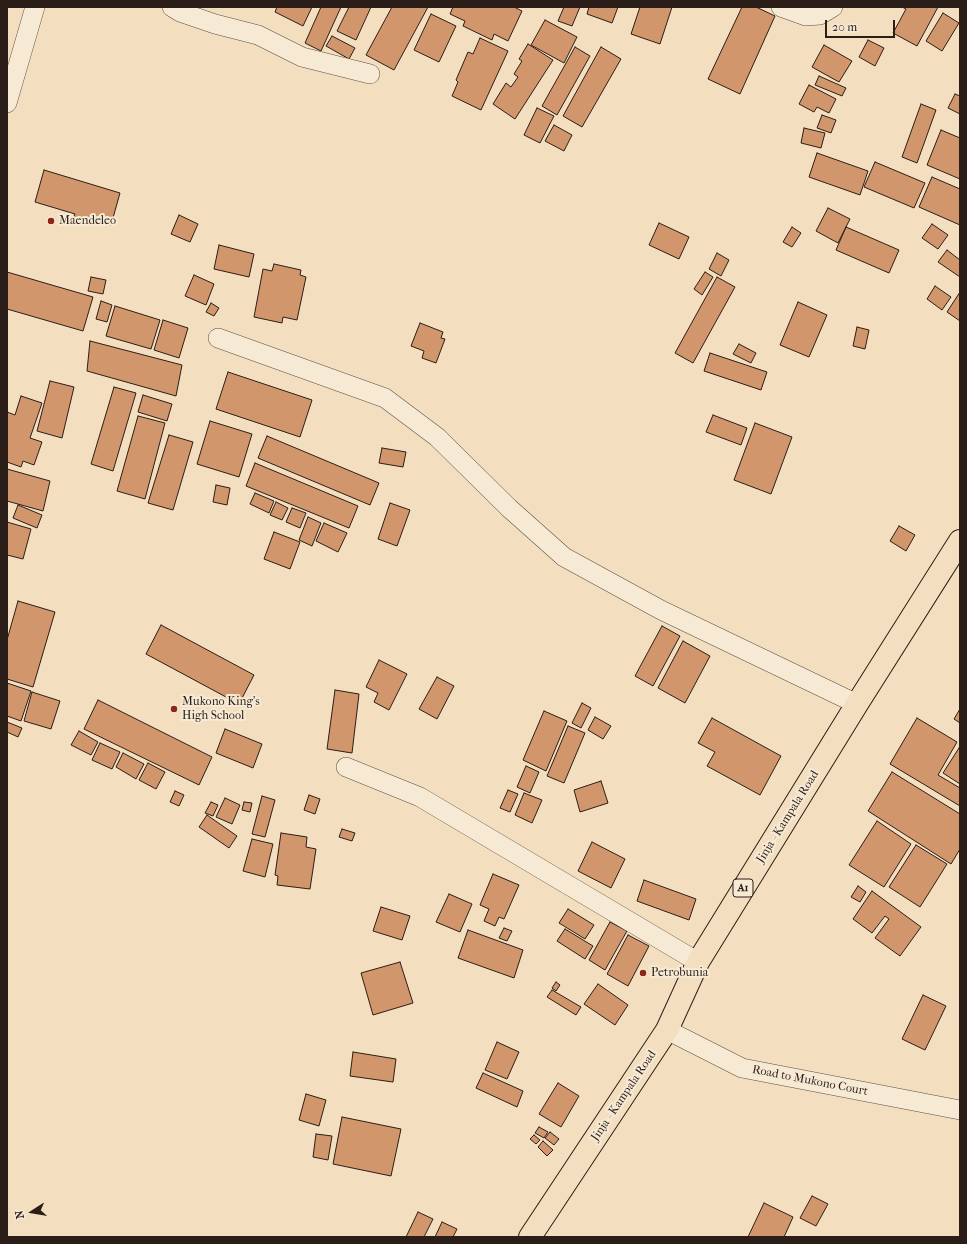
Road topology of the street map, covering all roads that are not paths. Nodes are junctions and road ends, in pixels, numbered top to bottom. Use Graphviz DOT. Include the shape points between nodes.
graph roads {
  1 [pos="35,7"];
  2 [pos="172,7"];
  3 [pos="781,7"];
  4 [pos="833,7"];
  5 [pos="370,74"];
  6 [pos="7,103"];
  7 [pos="218,338"];
  8 [pos="960,541"];
  9 [pos="857,704"];
  10 [pos="346,767"];
  11 [pos="698,962"];
  12 [pos="667,1030"];
  13 [pos="960,1110"];
  14 [pos="530,1237"];
  1 -- 6 [label="street"];
  2 -- 5 [label="street" via="215,24 258,35 302,57"];
  3 -- 4 [label="street" via="806,16 820,15"];
  7 -- 9 [label="street" via="385,398 437,437 509,508 564,557 661,610"];
  8 -- 9 [label="highway, Jinja - Kampala Road / A1"];
  9 -- 11 [label="highway, Jinja - Kampala Road / A1"];
  10 -- 11 [label="street" via="420,797"];
  11 -- 12 [label="highway, Jinja - Kampala Road / A1"];
  12 -- 13 [label="street, Road to Mukono Court" via="742,1068"];
  12 -- 14 [label="highway, Jinja - Kampala Road / A1"];
}
